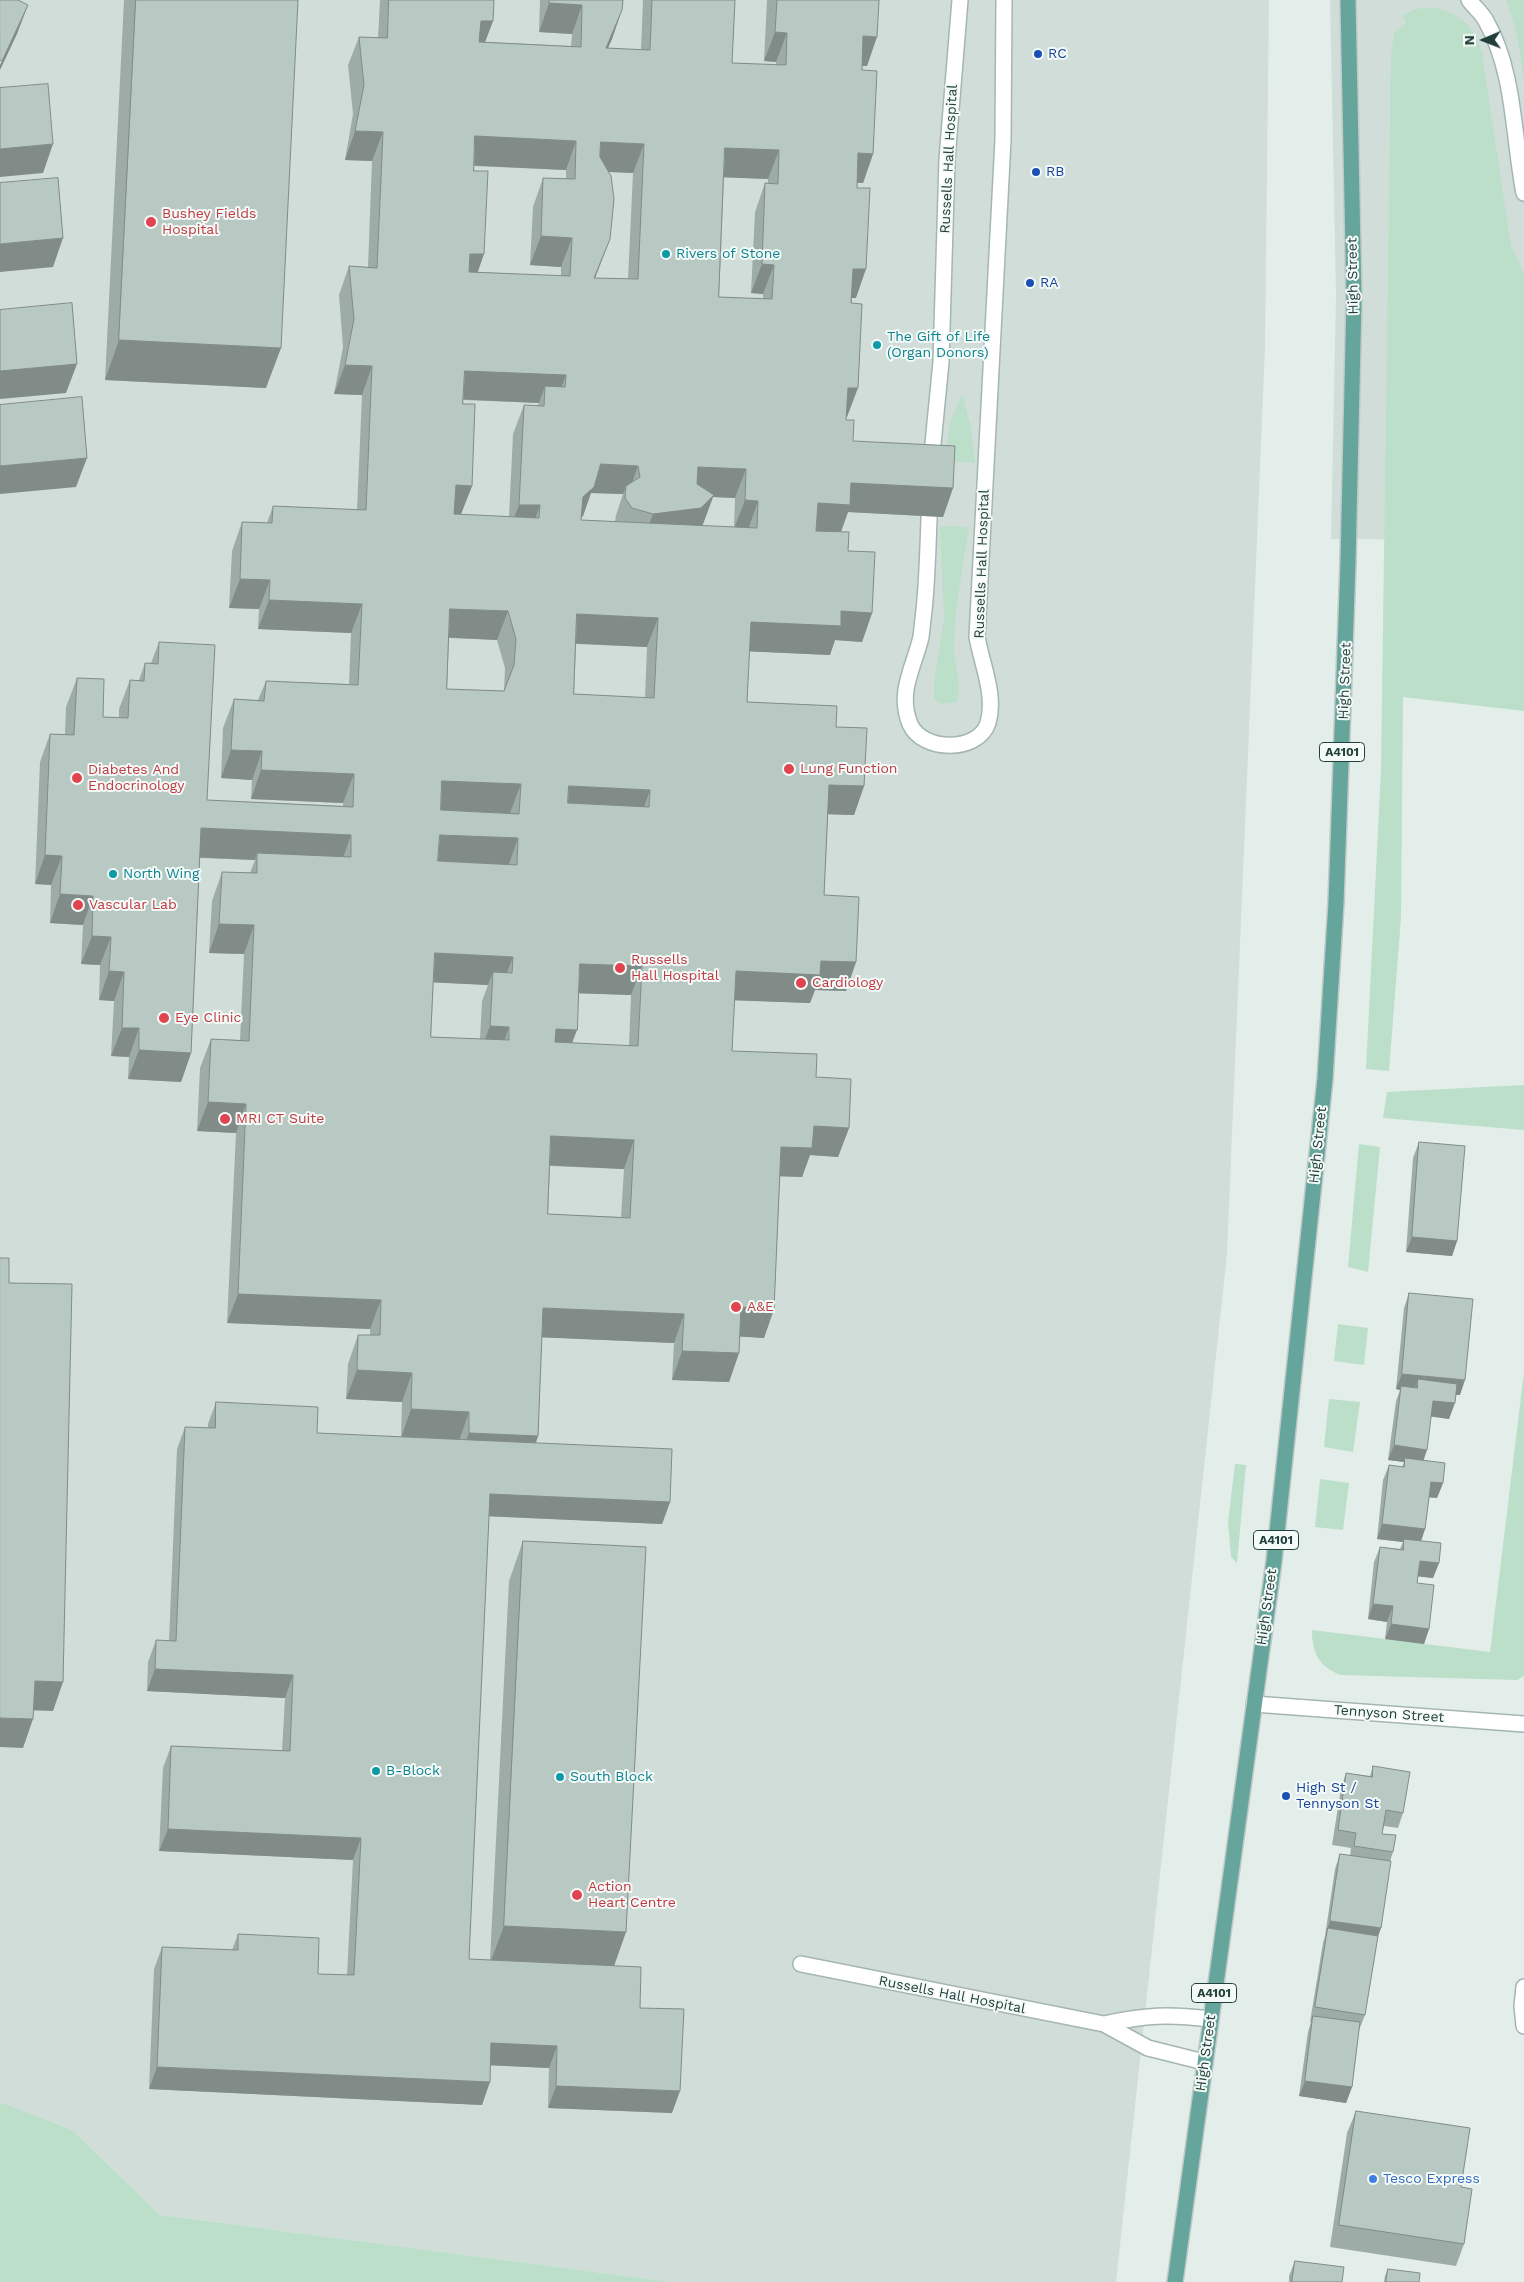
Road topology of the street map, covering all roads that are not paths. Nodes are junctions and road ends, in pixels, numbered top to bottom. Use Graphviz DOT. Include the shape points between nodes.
graph roads {
  1 [pos="960,0"];
  2 [pos="1004,0"];
  3 [pos="1348,0"];
  4 [pos="1469,0"];
  5 [pos="1524,193"];
  6 [pos="1254,1704"];
  7 [pos="1524,1724"];
  8 [pos="801,1964"];
  9 [pos="1524,1987"];
  10 [pos="1210,2019"];
  11 [pos="1104,2024"];
  12 [pos="1524,2026"];
  13 [pos="1204,2062"];
  14 [pos="1175,2282"];
  1 -- 2 [label="street, Russells Hall Hospital" via="947,159 940,362 924,610 904,696 911,726 924,738 943,745 960,745 977,739 987,725 991,708 989,685 977,638 1003,140"];
  3 -- 6 [label="main road, High Street / A4101" via="1354,299 1336,903 1325,1079 1310,1235 1274,1561"];
  4 -- 5 [label="street" via="1486,20 1498,49 1508,86"];
  6 -- 7 [label="street, Tennyson Street"];
  6 -- 10 [label="main road, High Street / A4101"];
  8 -- 11 [label="street, Russells Hall Hospital"];
  9 -- 12 [label="street"];
  10 -- 11 [label="street, Russells Hall Hospital" via="1140,2016"];
  10 -- 13 [label="main road, High Street / A4101"];
  11 -- 13 [label="street, Russells Hall Hospital" via="1148,2048"];
  13 -- 14 [label="main road, High Street / A4101"];
}
